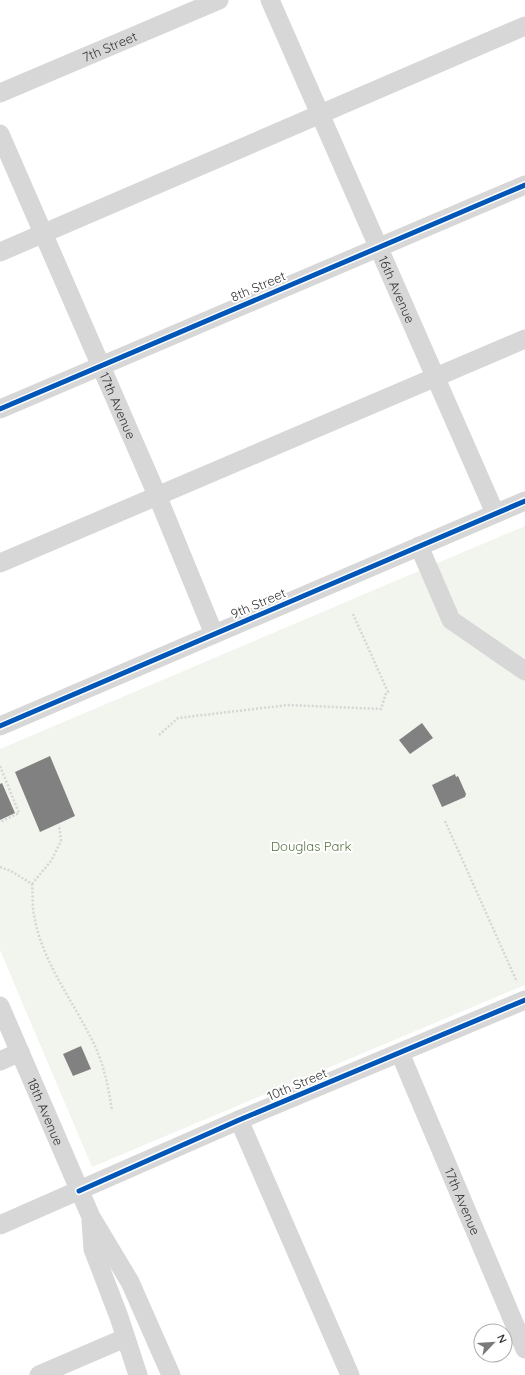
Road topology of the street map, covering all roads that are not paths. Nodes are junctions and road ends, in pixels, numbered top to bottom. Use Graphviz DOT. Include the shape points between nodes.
graph roads {
  1 [pos="219,0"];
  2 [pos="270,0"];
  3 [pos="525,26"];
  4 [pos="0,93"];
  5 [pos="320,114"];
  6 [pos="0,134"];
  7 [pos="525,185"];
  8 [pos="44,233"];
  9 [pos="378,246"];
  10 [pos="0,252"];
  11 [pos="525,339"];
  12 [pos="101,365"];
  13 [pos="437,377"];
  14 [pos="0,409"];
  15 [pos="157,495"];
  16 [pos="525,501"];
  17 [pos="495,513"];
  18 [pos="419,546"];
  19 [pos="0,563"];
  20 [pos="214,634"];
  21 [pos="525,671"];
  22 [pos="0,726"];
  23 [pos="521,991"];
  24 [pos="0,1006"];
  25 [pos="20,1052"];
  26 [pos="400,1053"];
  27 [pos="0,1061"];
  28 [pos="239,1120"];
  29 [pos="79,1191"];
  30 [pos="91,1218"];
  31 [pos="0,1225"];
  32 [pos="125,1338"];
  33 [pos="525,1349"];
  34 [pos="39,1375"];
  35 [pos="138,1375"];
  36 [pos="171,1375"];
  37 [pos="350,1375"];
  1 -- 4 [label="street, 7th Street"];
  2 -- 5 [label="street, 16th Avenue"];
  3 -- 5 [label="street"];
  5 -- 8 [label="street"];
  5 -- 9 [label="street, 16th Avenue"];
  6 -- 8 [label="street, 17th Avenue"];
  7 -- 9 [label="street, 8th Street"];
  8 -- 10 [label="street"];
  8 -- 12 [label="street, 17th Avenue"];
  9 -- 12 [label="street, 8th Street"];
  9 -- 13 [label="street, 16th Avenue"];
  11 -- 13 [label="street"];
  12 -- 14 [label="street, 8th Street"];
  12 -- 15 [label="street, 17th Avenue"];
  13 -- 15 [label="street"];
  13 -- 17 [label="street, 16th Avenue"];
  15 -- 19 [label="street"];
  15 -- 20 [label="street, 17th Avenue"];
  16 -- 17 [label="street, 9th Street"];
  17 -- 18 [label="street, 9th Street"];
  18 -- 20 [label="street, 9th Street"];
  18 -- 21 [label="street" via="451,620"];
  20 -- 22 [label="street, 9th Street"];
  23 -- 26 [label="street, 10th Street"];
  24 -- 25 [label="street, 18th Avenue"];
  25 -- 27 [label="street"];
  25 -- 29 [label="street, 18th Avenue"];
  26 -- 28 [label="street, 10th Street"];
  26 -- 33 [label="street, 17th Avenue"];
  28 -- 29 [label="street, 10th Street"];
  28 -- 37 [label="street"];
  29 -- 30 [label="street, 18th Avenue"];
  29 -- 31 [label="street, 10th Street"];
  30 -- 32 [label="street, 18th Avenue" via="93,1249"];
  30 -- 36 [label="street, 18th Avenue" via="130,1282"];
  32 -- 34 [label="street"];
  32 -- 35 [label="street, 18th Avenue"];
}
